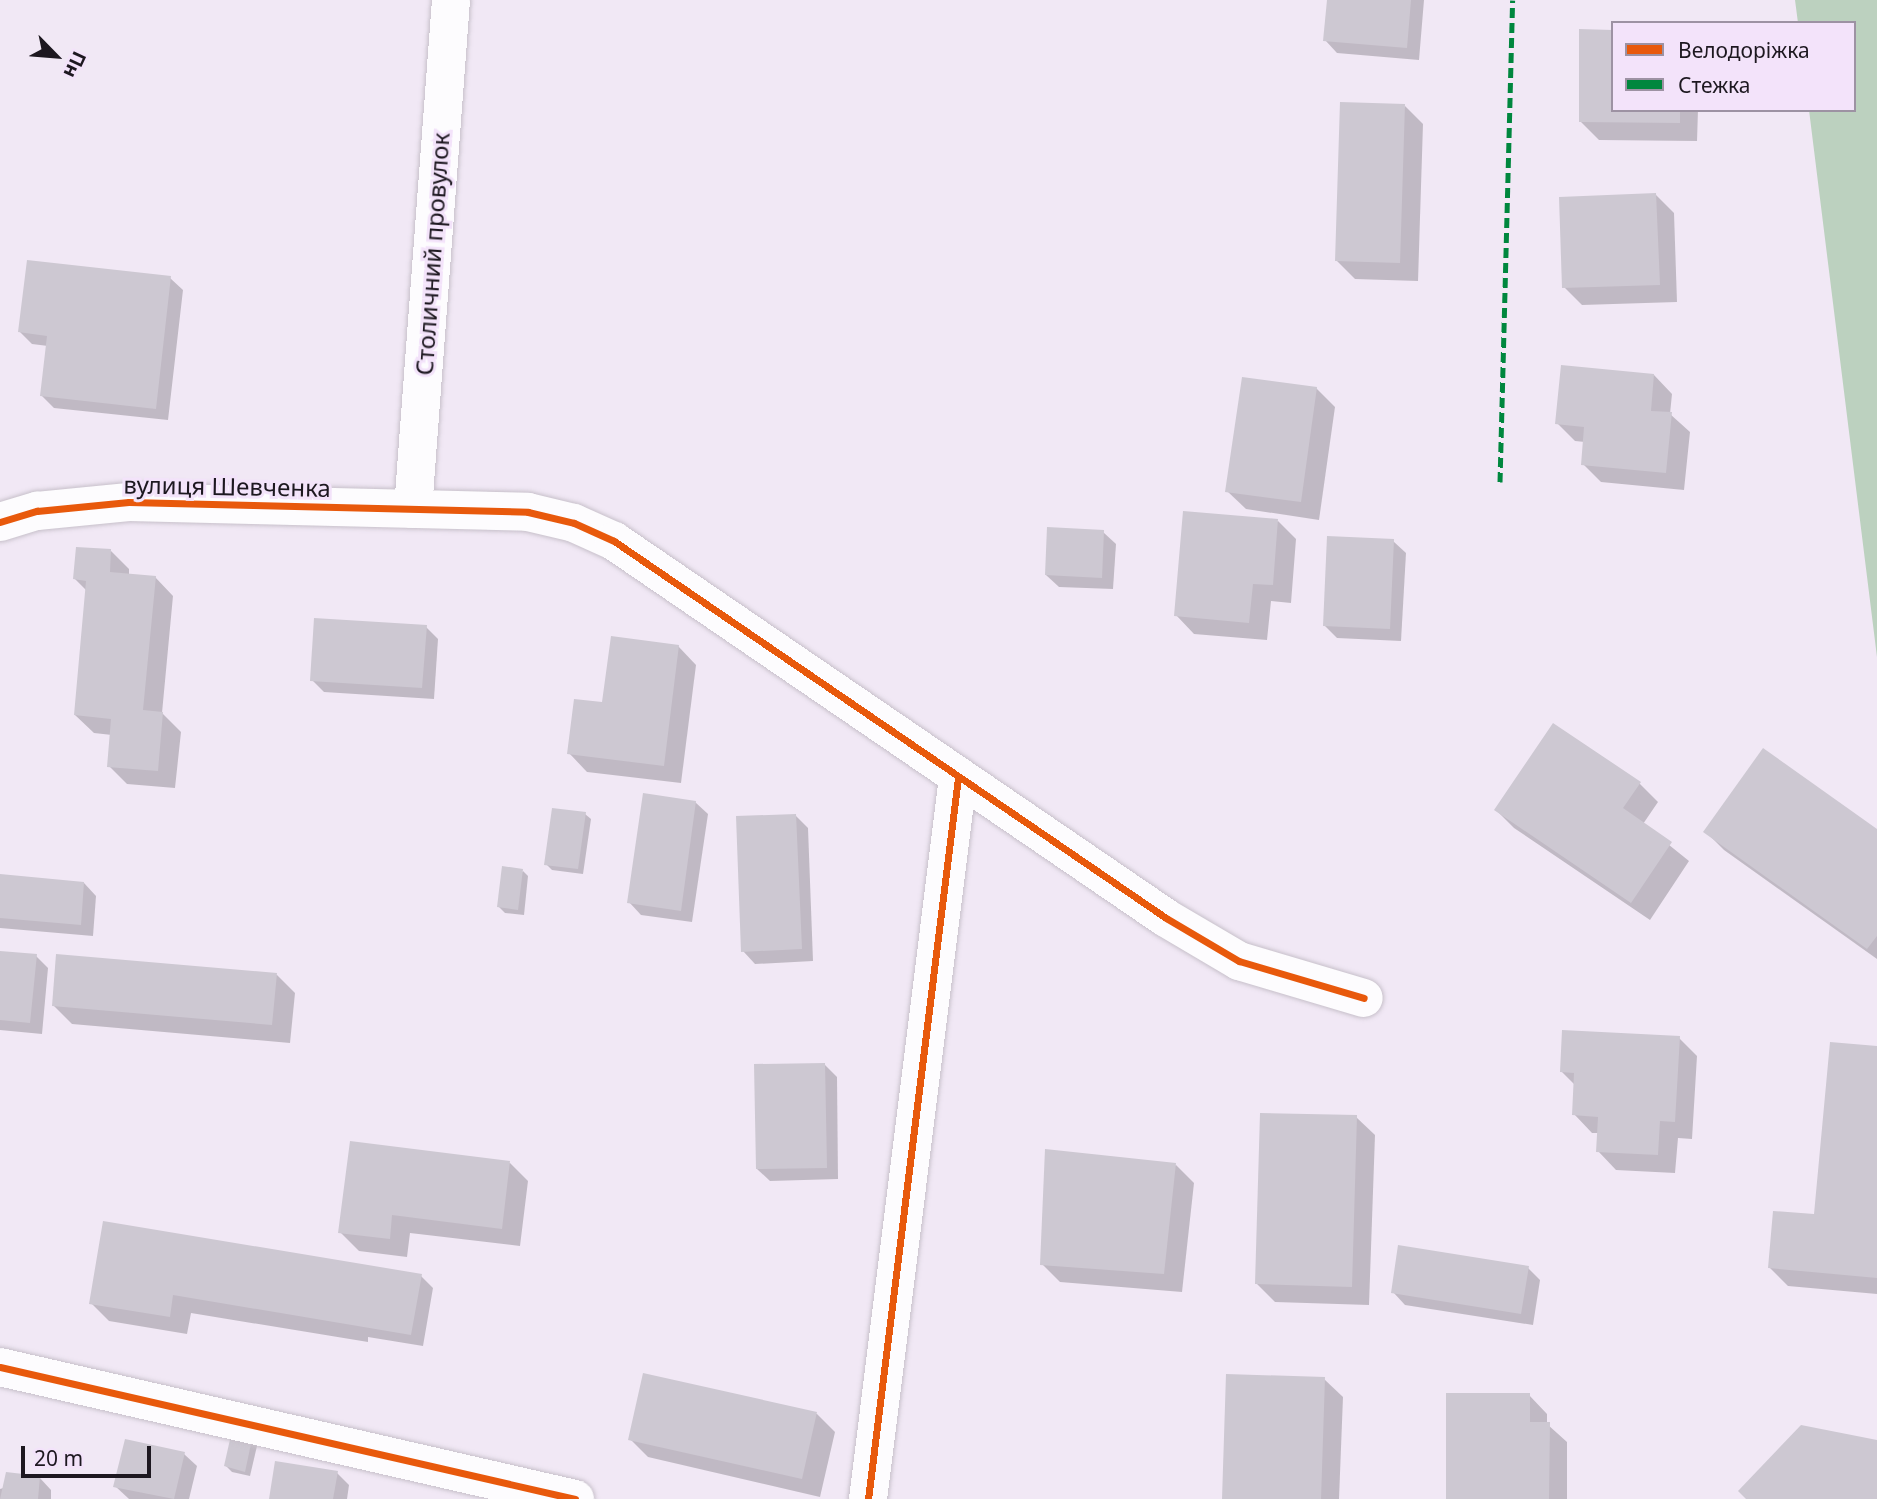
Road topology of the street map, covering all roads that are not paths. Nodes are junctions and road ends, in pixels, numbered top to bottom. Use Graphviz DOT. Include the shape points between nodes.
graph roads {
  1 [pos="451,0"];
  2 [pos="414,509"];
  3 [pos="0,522"];
  4 [pos="958,777"];
  5 [pos="1364,998"];
  6 [pos="0,1367"];
  7 [pos="575,1499"];
  8 [pos="868,1499"];
  1 -- 2 [label="street, Столичний провулок"];
  2 -- 3 [label="street, вулиця Шевченка" via="130,502 37,511"];
  2 -- 4 [label="street, вулиця Шевченка" via="528,512 574,523 614,541"];
  4 -- 5 [label="street, вулиця Шевченка" via="1166,918 1239,961"];
  4 -- 8 [label="street"];
  6 -- 7 [label="street"];
}
